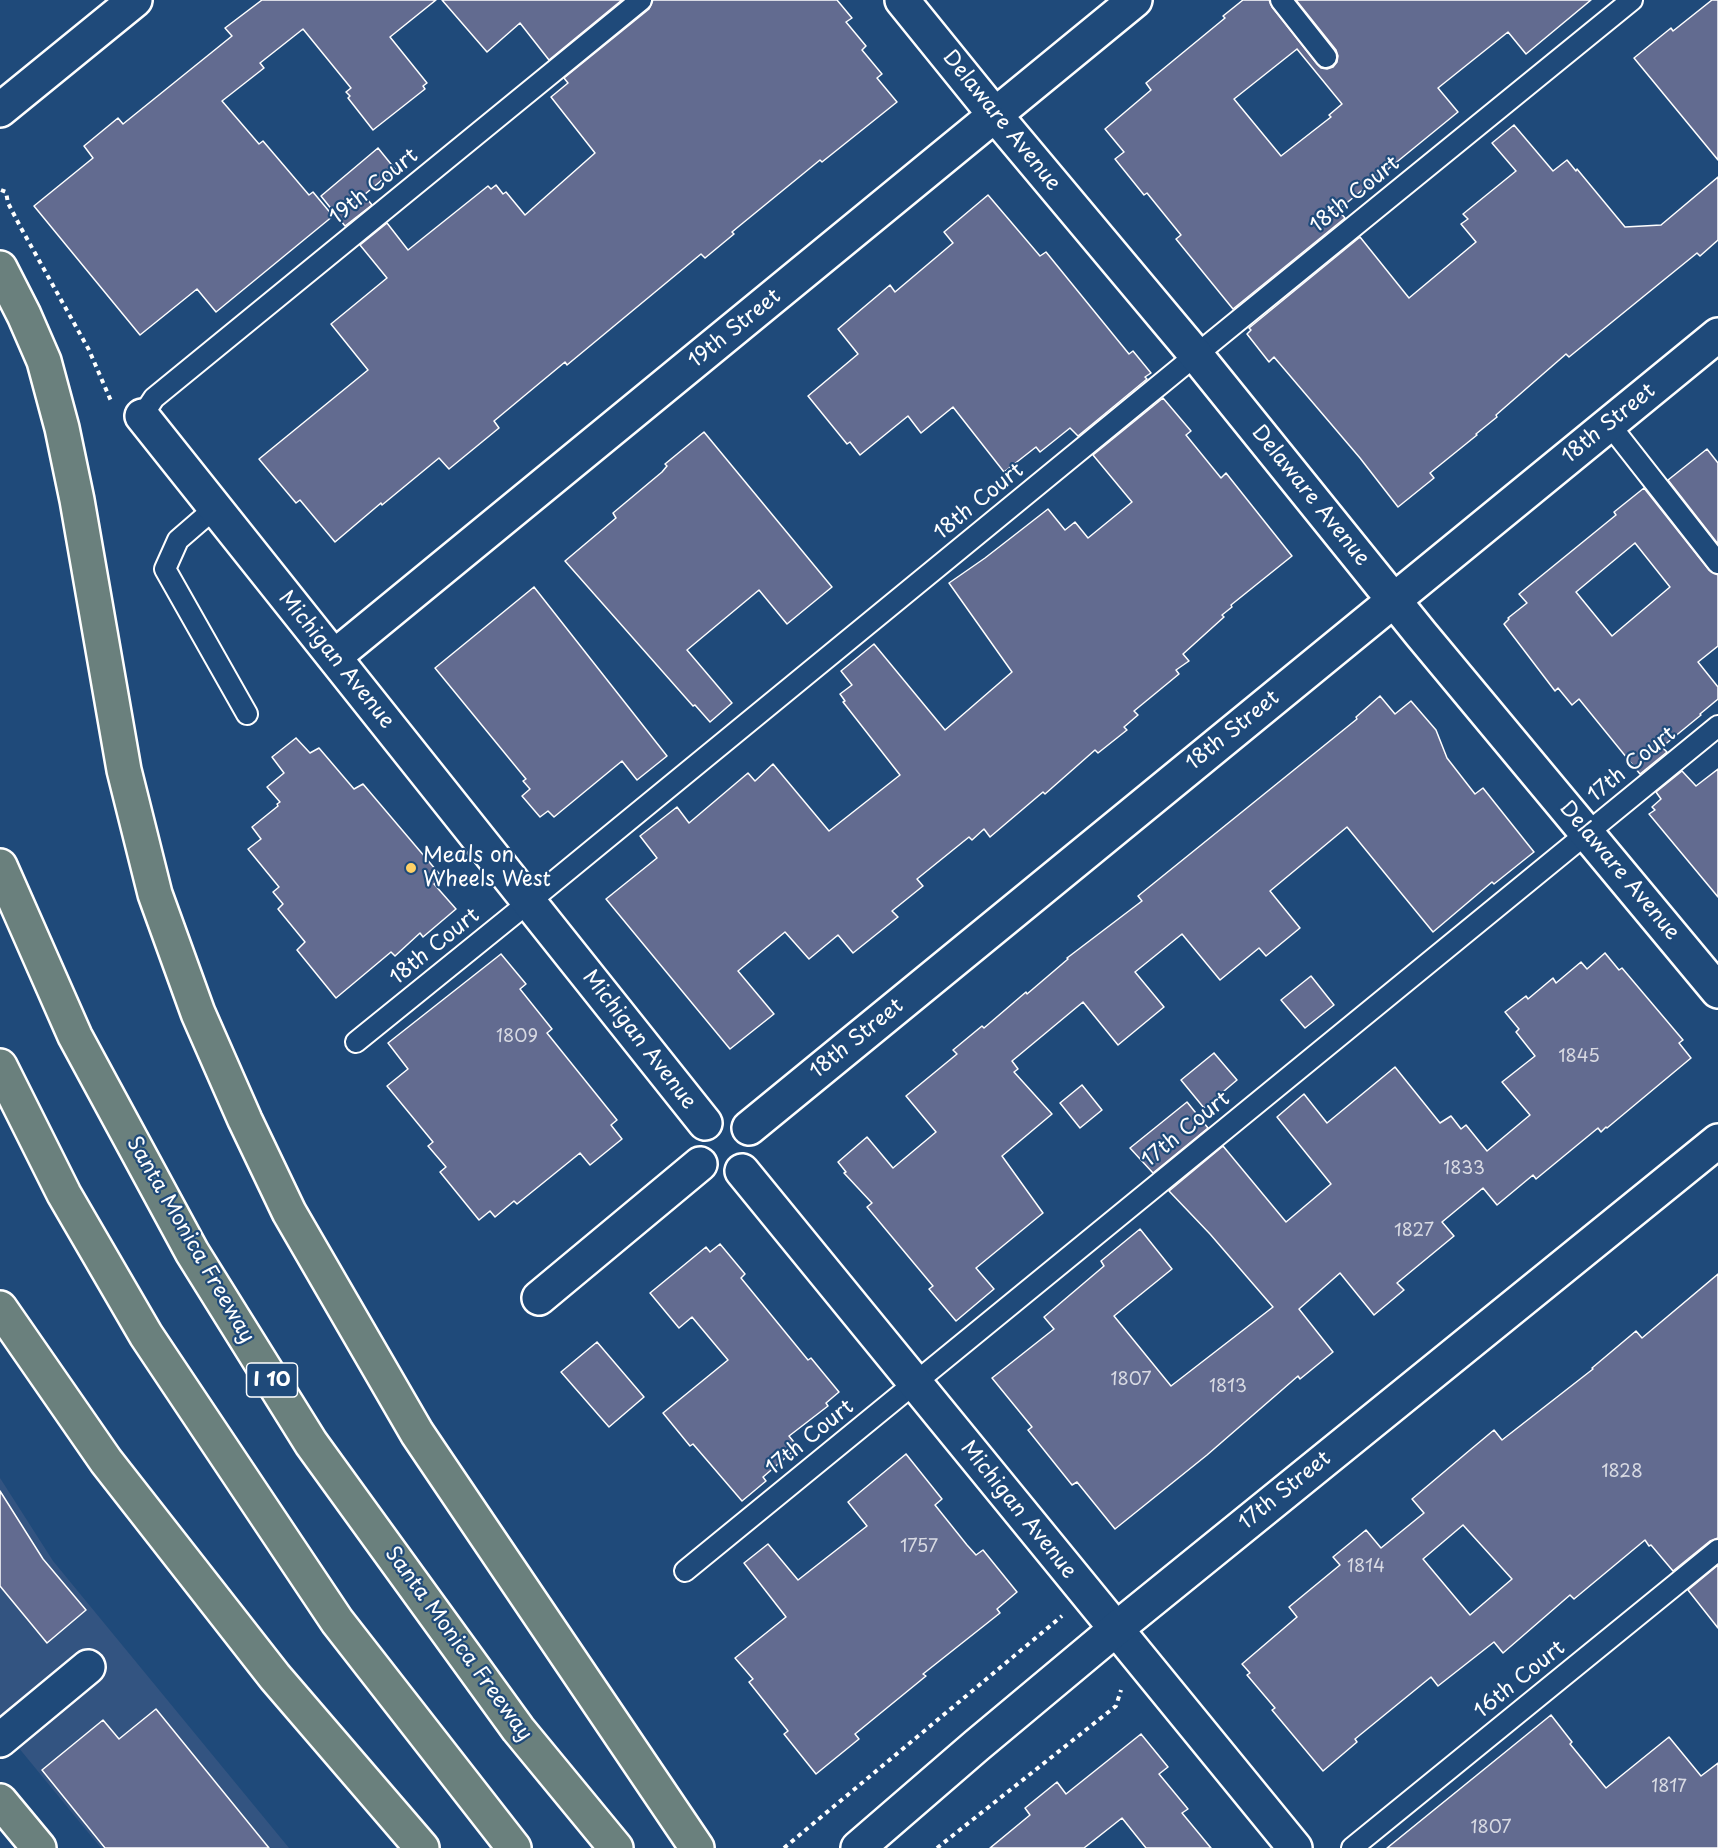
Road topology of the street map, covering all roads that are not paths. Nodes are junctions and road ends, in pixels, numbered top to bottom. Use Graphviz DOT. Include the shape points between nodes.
graph roads {
  1 [pos="135,0"];
  2 [pos="641,0"];
  3 [pos="902,0"];
  4 [pos="1136,0"];
  5 [pos="1281,0"];
  6 [pos="1632,0"];
  7 [pos="1326,57"];
  8 [pos="0,110"];
  9 [pos="995,115"];
  10 [pos="0,268"];
  11 [pos="1718,335"];
  12 [pos="1196,355"];
  13 [pos="142,416"];
  14 [pos="1609,424"];
  15 [pos="215,508"];
  16 [pos="1718,563"];
  17 [pos="1394,600"];
  18 [pos="334,657"];
  19 [pos="247,714"];
  20 [pos="1718,726"];
  21 [pos="1588,832"];
  22 [pos="0,866"];
  23 [pos="530,902"];
  24 [pos="1718,991"];
  25 [pos="356,1042"];
  26 [pos="0,1066"];
  27 [pos="705,1123"];
  28 [pos="749,1128"];
  29 [pos="1718,1141"];
  30 [pos="700,1164"];
  31 [pos="742,1172"];
  32 [pos="539,1298"];
  33 [pos="0,1308"];
  34 [pos="915,1383"];
  35 [pos="1718,1550"];
  36 [pos="685,1571"];
  37 [pos="1116,1629"];
  38 [pos="88,1667"];
  39 [pos="0,1740"];
  40 [pos="0,1801"];
  41 [pos="39,1848"];
  42 [pos="422,1848"];
  43 [pos="514,1848"];
  44 [pos="616,1848"];
  45 [pos="697,1848"];
  46 [pos="858,1848"];
  47 [pos="1295,1848"];
  48 [pos="1352,1848"];
  1 -- 8 [label="street"];
  2 -- 13 [label="lane, 19th Court" via="154,398"];
  3 -- 9 [label="street, Delaware Avenue"];
  4 -- 9 [label="street, 19th Street"];
  5 -- 7 [label="lane"];
  6 -- 12 [label="lane, 18th Court"];
  9 -- 12 [label="street, Delaware Avenue"];
  9 -- 18 [label="street, 19th Street"];
  10 -- 45 [label="main road" via="44,361 62,428 124,770 155,894 198,1013 245,1120 289,1212 417,1433"];
  11 -- 14 [label="street, 18th Street"];
  12 -- 17 [label="street, Delaware Avenue"];
  12 -- 23 [label="lane, 18th Court"];
  13 -- 15 [label="street, Michigan Avenue"];
  14 -- 16 [label="lane"];
  14 -- 17 [label="street, 18th Street"];
  15 -- 18 [label="street, Michigan Avenue"];
  15 -- 19 [label="lane" via="178,540 165,569"];
  17 -- 21 [label="street, Delaware Avenue"];
  17 -- 28 [label="street, 18th Street"];
  18 -- 23 [label="street, Michigan Avenue"];
  20 -- 21 [label="lane, 17th Court"];
  21 -- 24 [label="street, Delaware Avenue"];
  21 -- 34 [label="lane, 17th Court"];
  22 -- 44 [label="main road, Santa Monica Freeway / I 10" via="81,1046 192,1252 311,1443 519,1729"];
  23 -- 25 [label="lane, 18th Court"];
  23 -- 27 [label="street, Michigan Avenue"];
  26 -- 43 [label="main road" via="64,1194 146,1335 337,1621"];
  27 -- 28 [label="street" via="723,1116 742,1121"];
  27 -- 30 [label="street" via="695,1141"];
  28 -- 31 [label="street" via="754,1156"];
  29 -- 37 [label="street, 17th Street"];
  30 -- 31 [label="street" via="713,1175 723,1177"];
  30 -- 32 [label="street"];
  31 -- 34 [label="street, Michigan Avenue"];
  33 -- 42 [label="main road" via="106,1461 275,1677"];
  34 -- 36 [label="lane, 17th Court"];
  34 -- 37 [label="street, Michigan Avenue"];
  35 -- 48 [label="lane, 16th Court"];
  37 -- 46 [label="street, 17th Street"];
  37 -- 47 [label="street, Michigan Avenue"];
  38 -- 39 [label="street"];
  40 -- 41 [label="main road"];
}
